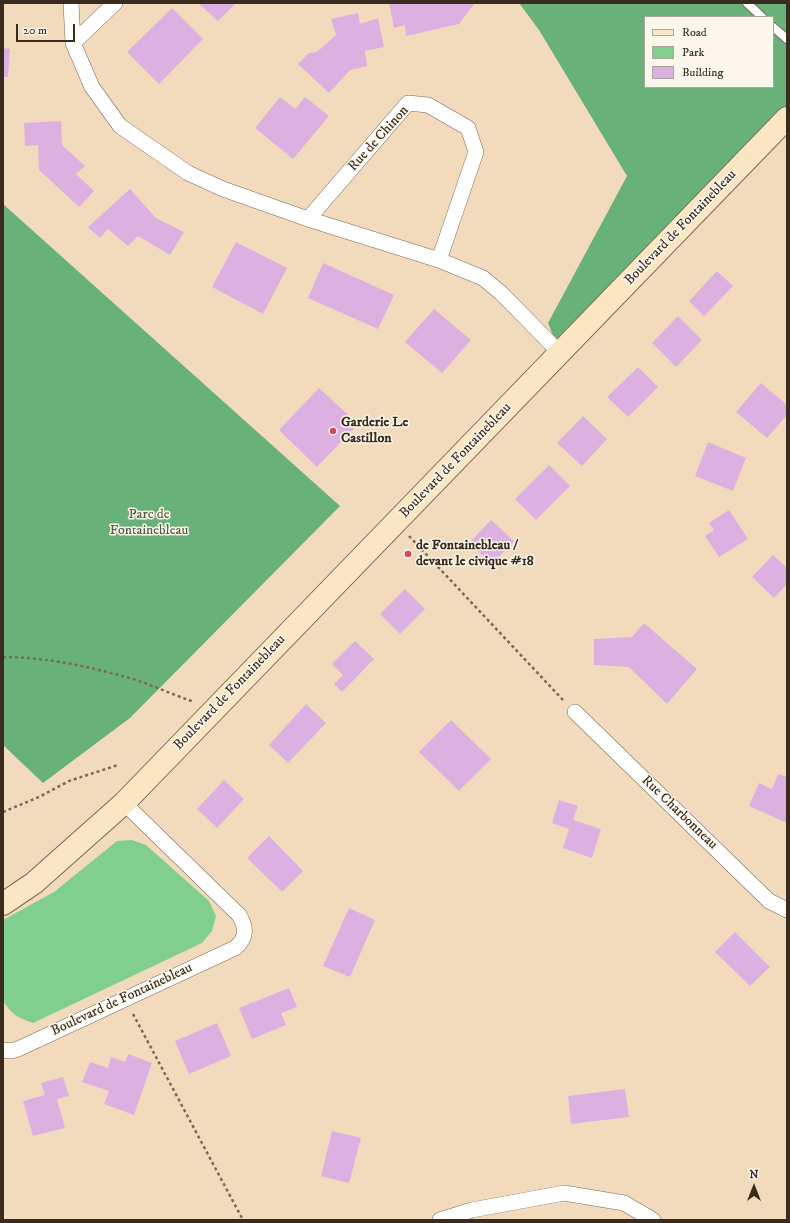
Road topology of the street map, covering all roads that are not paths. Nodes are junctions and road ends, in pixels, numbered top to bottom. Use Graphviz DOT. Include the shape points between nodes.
graph roads {
  1 [pos="71,3"];
  2 [pos="115,3"];
  3 [pos="747,3"];
  4 [pos="761,16"];
  5 [pos="774,28"];
  6 [pos="787,39"];
  7 [pos="73,43"];
  8 [pos="787,118"];
  9 [pos="308,219"];
  10 [pos="439,260"];
  11 [pos="560,353"];
  12 [pos="575,712"];
  13 [pos="124,804"];
  14 [pos="3,904"];
  15 [pos="787,910"];
  16 [pos="3,1050"];
  17 [pos="440,1220"];
  18 [pos="652,1220"];
  1 -- 7 [label="street"];
  2 -- 7 [label="street"];
  3 -- 4 [label="lane"];
  5 -- 6 [label="lane"];
  7 -- 9 [label="street" via="92,88 120,126 188,173 223,189"];
  8 -- 11 [label="street, Boulevard de Fontainebleau"];
  9 -- 10 [label="street"];
  9 -- 10 [label="street, Rue de Chinon" via="408,103 428,105 468,128 476,152"];
  10 -- 11 [label="street" via="483,278"];
  11 -- 13 [label="street, Boulevard de Fontainebleau"];
  12 -- 15 [label="street, Rue Charbonneau" via="769,901"];
  13 -- 14 [label="street, Boulevard de Fontainebleau" via="34,883"];
  13 -- 16 [label="street, Boulevard de Fontainebleau" via="239,915 246,929 245,936 235,948 18,1049"];
  17 -- 18 [label="street" via="472,1210 564,1194 624,1203"];
}
